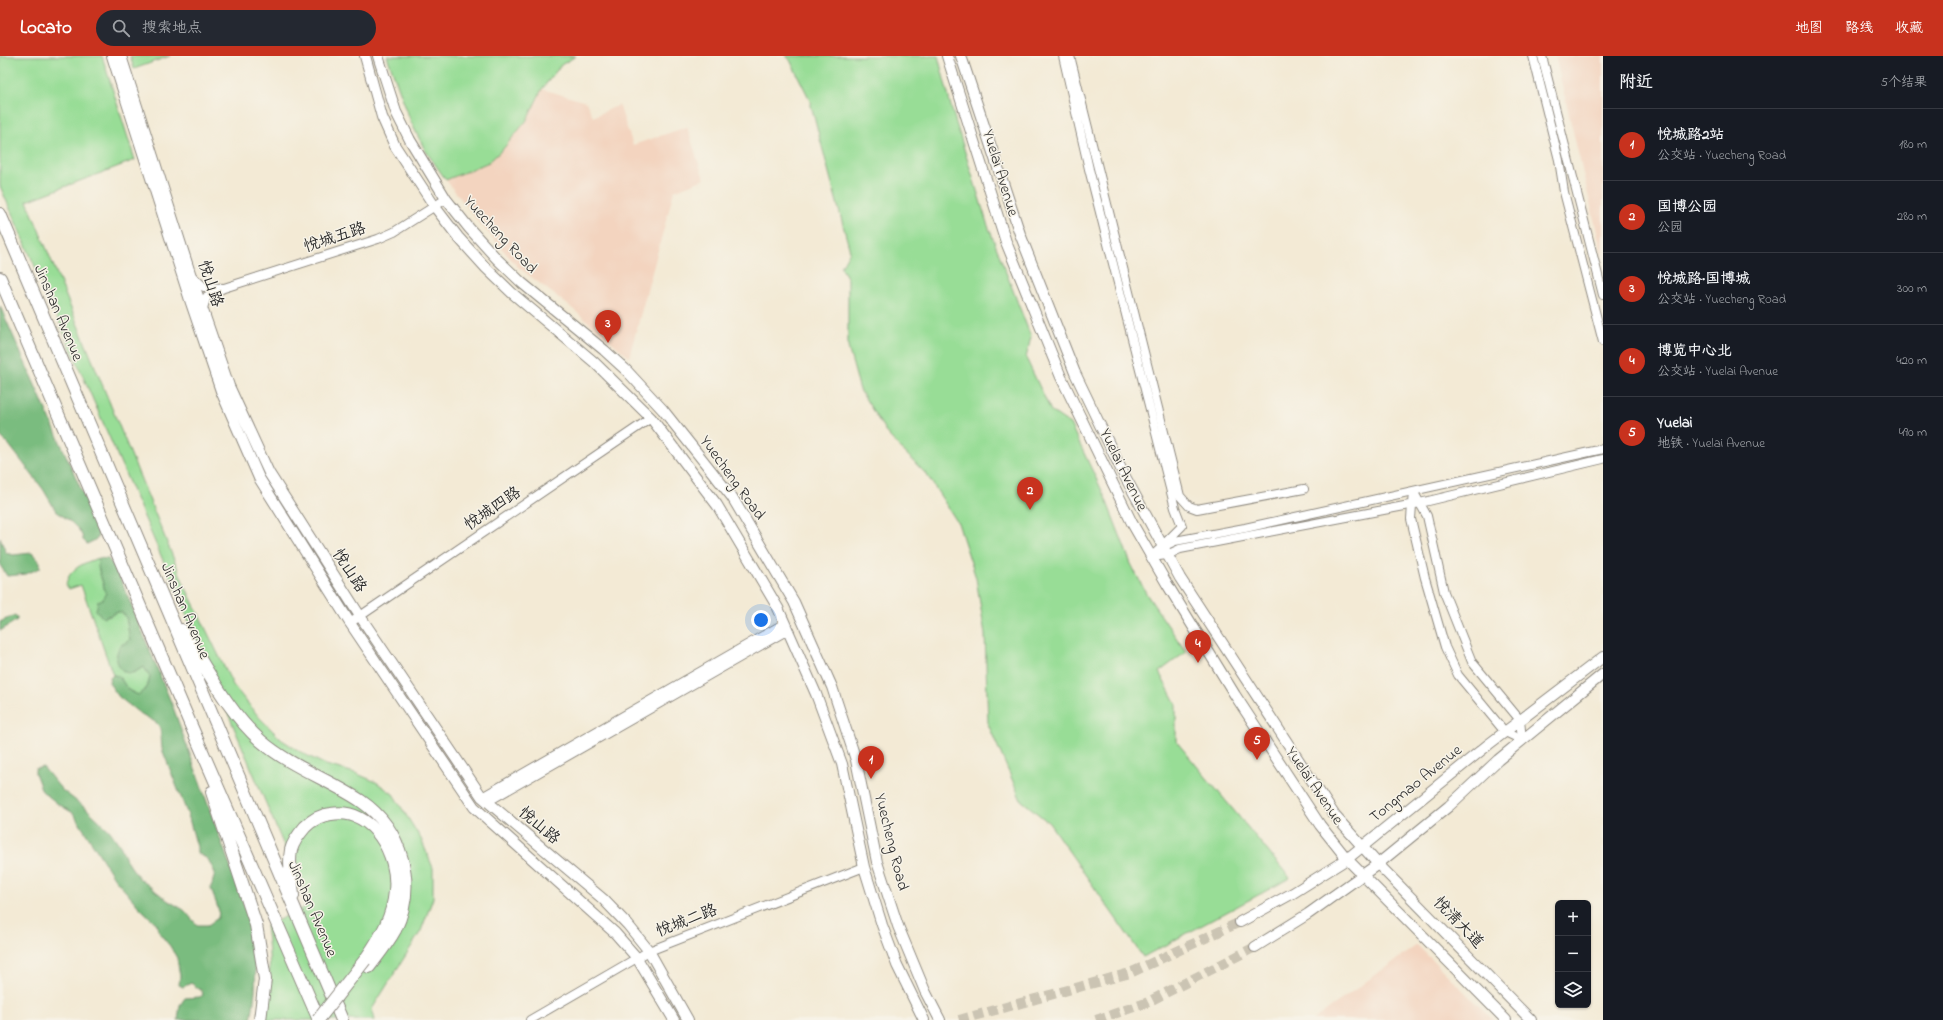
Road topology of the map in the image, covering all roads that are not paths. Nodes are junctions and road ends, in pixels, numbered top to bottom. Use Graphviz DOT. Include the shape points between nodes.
graph roads {
  1 [pos="112,56"];
  2 [pos="121,56"];
  3 [pos="365,56"];
  4 [pos="378,56"];
  5 [pos="947,56"];
  6 [pos="960,56"];
  7 [pos="1063,56"];
  8 [pos="1070,56"];
  9 [pos="1533,56"];
  10 [pos="1542,56"];
  11 [pos="446,199"];
  12 [pos="434,207"];
  13 [pos="0,214"];
  14 [pos="191,276"];
  15 [pos="0,278"];
  16 [pos="224,288"];
  17 [pos="1603,295"];
  18 [pos="203,311"];
  19 [pos="1603,342"];
  20 [pos="651,418"];
  21 [pos="1603,449"];
  22 [pos="1603,459"];
  23 [pos="1304,489"];
  24 [pos="1413,491"];
  25 [pos="1416,503"];
  26 [pos="1165,551"];
  27 [pos="1151,558"];
  28 [pos="162,597"];
  29 [pos="360,616"];
  30 [pos="350,623"];
  31 [pos="786,626"];
  32 [pos="1603,657"];
  33 [pos="1603,674"];
  34 [pos="189,720"];
  35 [pos="1520,720"];
  36 [pos="1505,732"];
  37 [pos="1522,740"];
  38 [pos="485,800"];
  39 [pos="1363,848"];
  40 [pos="1347,859"];
  41 [pos="1378,864"];
  42 [pos="864,867"];
  43 [pos="1363,875"];
  44 [pos="295,909"];
  45 [pos="1240,922"];
  46 [pos="1255,947"];
  47 [pos="649,951"];
  48 [pos="637,958"];
  49 [pos="367,964"];
  50 [pos="1504,1018"];
  51 [pos="260,1020"];
  52 [pos="319,1020"];
  53 [pos="328,1020"];
  54 [pos="342,1020"];
  55 [pos="530,1020"];
  56 [pos="674,1020"];
  57 [pos="688,1020"];
  58 [pos="924,1020"];
  59 [pos="940,1020"];
  60 [pos="1532,1020"];
  1 -- 30 [label="main road, 悦山路" via="221,390 259,478"];
  2 -- 14 [label="main road, 悦山路"];
  3 -- 12 [label="main road, Yuecheng Road" via="382,117 395,146"];
  4 -- 11 [label="main road, Yuecheng Road" via="396,112"];
  5 -- 27 [label="main road, Yuelai Avenue" via="1006,242 1061,377"];
  6 -- 26 [label="main road, Yuelai Avenue" via="1020,234 1075,373 1122,471"];
  7 -- 26 [label="street" via="1089,169 1175,508 1182,526"];
  8 -- 23 [label="street" via="1180,496 1189,506 1197,509"];
  9 -- 19 [label="street" via="1559,160 1564,192"];
  10 -- 17 [label="street"];
  11 -- 12 [label="street, 悦城五路"];
  11 -- 59 [label="main road, Yuecheng Road" via="502,264 627,371 663,410 732,497 794,602 832,686 856,760 880,869 898,926"];
  12 -- 16 [label="street, 悦城五路" via="378,239"];
  12 -- 20 [label="main road, Yuecheng Road" via="491,273 594,362"];
  13 -- 28 [label="highway, Jinshan Avenue"];
  14 -- 16 [label="street" via="204,287"];
  14 -- 18 [label="main road, 悦山路"];
  15 -- 34 [label="highway"];
  16 -- 18 [label="street" via="207,296"];
  18 -- 29 [label="main road, 悦山路" via="229,386 269,473"];
  20 -- 29 [label="street, 悦城四路"];
  20 -- 31 [label="main road, Yuecheng Road" via="717,505"];
  21 -- 24 [label="street"];
  22 -- 25 [label="street"];
  24 -- 25 [label="street"];
  24 -- 26 [label="street" via="1175,541"];
  25 -- 26 [label="street"];
  25 -- 35 [label="street" via="1427,516 1444,592 1472,662"];
  25 -- 36 [label="street" via="1411,519 1445,647 1458,675"];
  26 -- 27 [label="street"];
  26 -- 39 [label="main road, Yuelai Avenue" via="1184,585 1334,816"];
  27 -- 40 [label="main road, Yuelai Avenue" via="1235,695 1320,825"];
  28 -- 44 [label="highway, Jinshan Avenue"];
  28 -- 49 [label="highway" via="220,692 250,730 284,759 363,802 391,831 403,859 406,892 395,929"];
  29 -- 30 [label="street, 悦城四路"];
  29 -- 38 [label="main road, 悦山路"];
  30 -- 48 [label="main road, 悦山路" via="474,807 591,910"];
  31 -- 38 [label="street"];
  31 -- 42 [label="main road, Yuecheng Road" via="816,694 842,764"];
  32 -- 35 [label="main road, Tongmao Avenue"];
  33 -- 37 [label="main road"];
  34 -- 51 [label="highway" via="256,925 265,979"];
  34 -- 52 [label="highway"];
  35 -- 36 [label="main road, Tongmao Avenue"];
  35 -- 37 [label="street"];
  36 -- 37 [label="street"];
  36 -- 39 [label="main road, Tongmao Avenue"];
  37 -- 41 [label="main road" via="1449,806"];
  38 -- 47 [label="main road, 悦山路" via="603,899"];
  39 -- 40 [label="main road, Tongmao Avenue"];
  39 -- 41 [label="main road, 悦清大道"];
  40 -- 43 [label="main road, 悦清大道"];
  40 -- 45 [label="main road, Tongmao Avenue"];
  41 -- 43 [label="main road"];
  41 -- 60 [label="main road, 悦清大道"];
  42 -- 47 [label="street, 悦城二路"];
  42 -- 58 [label="main road, Yuecheng Road" via="897,965"];
  43 -- 46 [label="main road"];
  43 -- 50 [label="main road, 悦清大道"];
  44 -- 49 [label="highway" via="290,858 294,842 300,832 308,824 326,814 345,814 364,820 374,828 388,848 396,890 387,925"];
  44 -- 54 [label="highway, Jinshan Avenue"];
  47 -- 48 [label="street, 悦城二路"];
  47 -- 57 [label="main road, 悦山路"];
  48 -- 55 [label="street, 悦城二路"];
  48 -- 56 [label="main road, 悦山路"];
  49 -- 52 [label="highway, bridge"];
  49 -- 53 [label="highway"];
}
